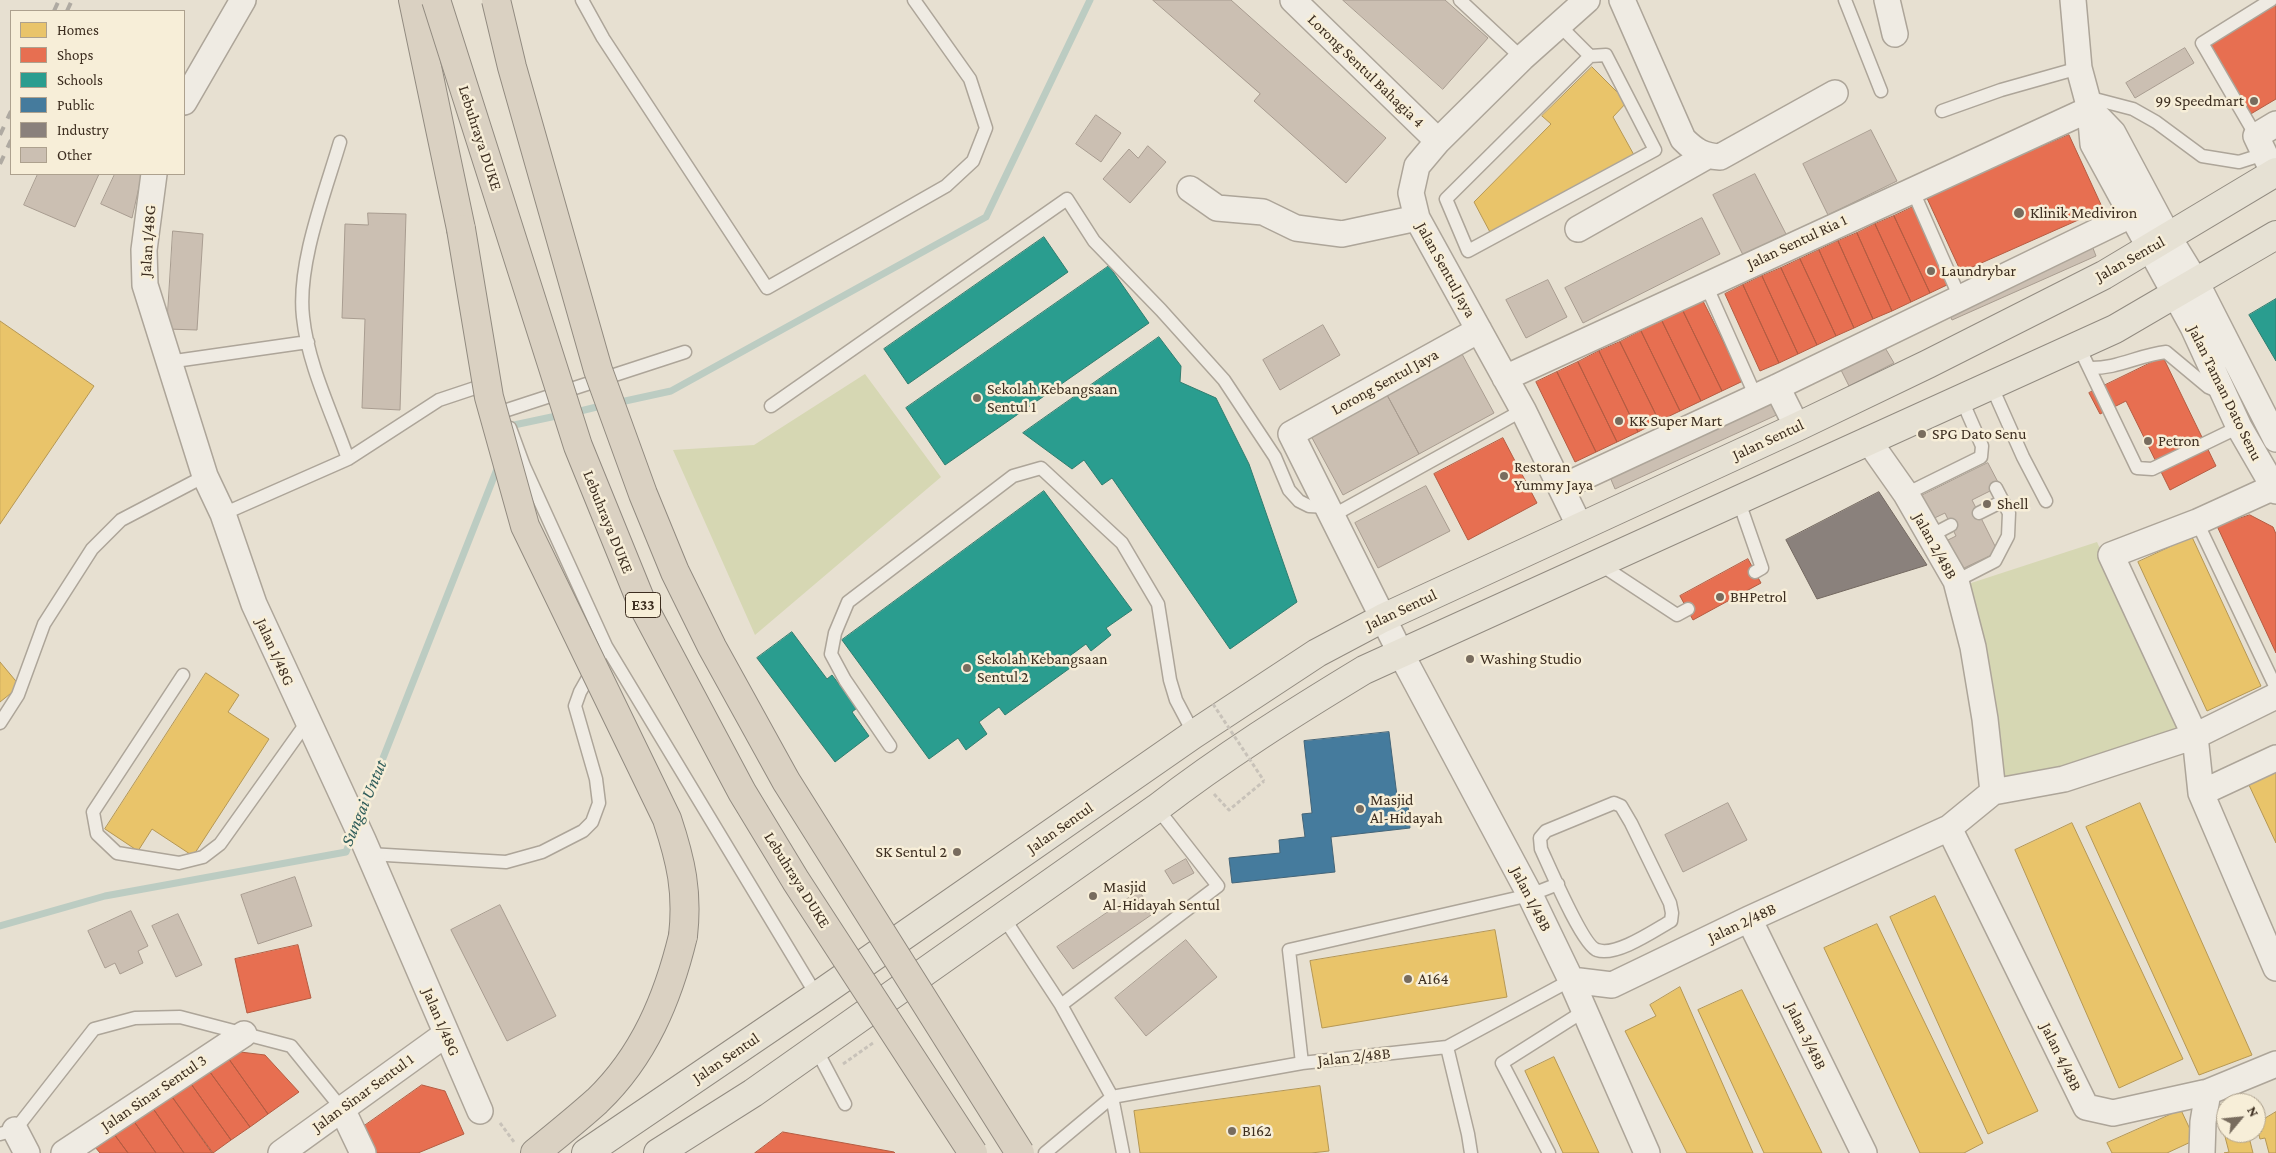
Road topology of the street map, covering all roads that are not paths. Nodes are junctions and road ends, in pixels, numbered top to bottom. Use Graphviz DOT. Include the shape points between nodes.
graph roads {
  1 [pos="243,0"];
  2 [pos="413,0"];
  3 [pos="436,0"];
  4 [pos="496,0"];
  5 [pos="582,0"];
  6 [pos="914,0"];
  7 [pos="1294,0"];
  8 [pos="1460,0"];
  9 [pos="1587,0"];
  10 [pos="1622,0"];
  11 [pos="1845,0"];
  12 [pos="1888,0"];
  13 [pos="2072,0"];
  14 [pos="2271,0"];
  15 [pos="1558,24"];
  16 [pos="1895,34"];
  17 [pos="1590,56"];
  18 [pos="1522,58"];
  19 [pos="2079,68"];
  20 [pos="1881,91"];
  21 [pos="1835,93"];
  22 [pos="185,100"];
  23 [pos="2088,103"];
  24 [pos="1942,111"];
  25 [pos="1438,141"];
  26 [pos="340,142"];
  27 [pos="2269,152"];
  28 [pos="1707,156"];
  29 [pos="154,175"];
  30 [pos="1190,189"];
  31 [pos="1912,189"];
  32 [pos="2131,214"];
  33 [pos="1417,218"];
  34 [pos="1578,229"];
  35 [pos="2276,234"];
  36 [pos="2159,243"];
  37 [pos="1706,284"];
  38 [pos="2185,288"];
  39 [pos="1960,298"];
  40 [pos="1480,330"];
  41 [pos="308,342"];
  42 [pos="685,352"];
  43 [pos="2084,357"];
  44 [pos="168,362"];
  45 [pos="1505,378"];
  46 [pos="1992,385"];
  47 [pos="1767,392"];
  48 [pos="2224,394"];
  49 [pos="1961,398"];
  50 [pos="771,406"];
  51 [pos="1523,410"];
  52 [pos="504,411"];
  53 [pos="1797,427"];
  54 [pos="2240,427"];
  55 [pos="1291,434"];
  56 [pos="2276,439"];
  57 [pos="1868,440"];
  58 [pos="348,459"];
  59 [pos="205,476"];
  60 [pos="1562,487"];
  61 [pos="1996,488"];
  62 [pos="2275,488"];
  63 [pos="1906,494"];
  64 [pos="1738,500"];
  65 [pos="2003,501"];
  66 [pos="2046,501"];
  67 [pos="1330,512"];
  68 [pos="1979,512"];
  69 [pos="223,514"];
  70 [pos="2197,522"];
  71 [pos="1580,527"];
  72 [pos="1598,563"];
  73 [pos="1755,572"];
  74 [pos="1956,581"];
  75 [pos="1688,609"];
  76 [pos="1383,618"];
  77 [pos="606,646"];
  78 [pos="1400,652"];
  79 [pos="183,675"];
  80 [pos="2276,688"];
  81 [pos="2276,696"];
  82 [pos="307,722"];
  83 [pos="0,723"];
  84 [pos="1194,734"];
  85 [pos="2195,736"];
  86 [pos="890,746"];
  87 [pos="2276,758"];
  88 [pos="1993,792"];
  89 [pos="2201,793"];
  90 [pos="1157,808"];
  91 [pos="1949,828"];
  92 [pos="366,847"];
  93 [pos="1558,884"];
  94 [pos="1530,895"];
  95 [pos="1002,916"];
  96 [pos="1749,919"];
  97 [pos="2276,968"];
  98 [pos="1571,980"];
  99 [pos="817,996"];
  100 [pos="1061,1005"];
  101 [pos="1584,1011"];
  102 [pos="244,1034"];
  103 [pos="446,1034"];
  104 [pos="752,1040"];
  105 [pos="1447,1047"];
  106 [pos="816,1049"];
  107 [pos="1302,1063"];
  108 [pos="2276,1064"];
  109 [pos="2208,1092"];
  110 [pos="753,1093"];
  111 [pos="1112,1097"];
  112 [pos="845,1104"];
  113 [pos="342,1109"];
  114 [pos="480,1111"];
  115 [pos="8,1132"];
  116 [pos="528,1145"];
  117 [pos="27,1153"];
  118 [pos="64,1153"];
  119 [pos="281,1153"];
  120 [pos="363,1153"];
  121 [pos="586,1153"];
  122 [pos="606,1153"];
  123 [pos="658,1153"];
  124 [pos="677,1153"];
  125 [pos="973,1153"];
  126 [pos="1020,1153"];
  127 [pos="1045,1153"];
  128 [pos="1123,1153"];
  129 [pos="1470,1153"];
  130 [pos="1549,1153"];
  131 [pos="1647,1153"];
  132 [pos="1864,1153"];
  133 [pos="2202,1153"];
  1 -- 22 [label="street"];
  2 -- 116 [label="highway, bridge" via="461,229 489,397 524,526 667,819 678,851 686,901 683,936 674,973 647,1038 598,1100"];
  3 -- 125 [label="highway, Lebuhraya DUKE / E33, bridge" via="571,428 643,606 752,808 796,881"];
  4 -- 126 [label="highway, E33, bridge" via="514,77 598,370 675,572 712,647 786,781"];
  5 -- 6 [label="lane" via="603,38 767,288 946,186 974,161 986,128 970,79"];
  7 -- 25 [label="street, Lorong Sentul Bahagia 4"];
  8 -- 18 [label="lane"];
  9 -- 15 [label="street, Jalan Sentul Jaya"];
  10 -- 28 [label="street" via="1683,139 1695,151"];
  11 -- 20 [label="lane"];
  12 -- 16 [label="street"];
  13 -- 19 [label="street"];
  14 -- 27 [label="lane" via="2202,43"];
  15 -- 17 [label="lane"];
  15 -- 18 [label="street, Jalan Sentul Jaya"];
  17 -- 17 [label="lane" via="1446,199 1468,251 1655,150 1606,55"];
  18 -- 25 [label="street, Jalan Sentul Jaya"];
  19 -- 23 [label="street"];
  19 -- 24 [label="lane"];
  21 -- 28 [label="street" via="1720,157"];
  23 -- 27 [label="lane" via="2133,108 2202,156 2239,162"];
  23 -- 31 [label="street, Jalan Sentul Ria 1"];
  23 -- 32 [label="street" via="2093,144"];
  23 -- 36 [label="street" via="2113,133"];
  25 -- 33 [label="street, Jalan Sentul Jaya" via="1417,166 1411,193"];
  26 -- 41 [label="lane" via="306,262 303,316"];
  27 -- 36 [label="main road, Jalan Sentul"];
  28 -- 34 [label="street"];
  29 -- 44 [label="street, Jalan 1/48G" via="144,250 144,285"];
  30 -- 33 [label="street" via="1217,208 1263,212 1296,228 1342,234"];
  31 -- 37 [label="street, Jalan Sentul Ria 1"];
  31 -- 39 [label="lane"];
  32 -- 36 [label="street"];
  32 -- 39 [label="street"];
  33 -- 40 [label="street, Jalan Sentul Jaya"];
  35 -- 38 [label="main road"];
  36 -- 38 [label="street"];
  36 -- 53 [label="main road, Jalan Sentul" via="2078,288"];
  37 -- 45 [label="street, Jalan Sentul Ria 1"];
  37 -- 47 [label="lane"];
  38 -- 43 [label="main road" via="2115,329"];
  38 -- 48 [label="street, Jalan Taman Dato Senu" via="2193,327"];
  38 -- 56 [label="street, Jalan Taman Dato Senu"];
  39 -- 47 [label="street"];
  40 -- 45 [label="street, Jalan Sentul Jaya"];
  40 -- 55 [label="street, Lorong Sentul Jaya"];
  41 -- 44 [label="lane"];
  41 -- 58 [label="lane"];
  42 -- 52 [label="lane"];
  43 -- 46 [label="main road"];
  43 -- 48 [label="lane" via="2104,369 2166,352 2203,384"];
  43 -- 54 [label="lane" via="2137,468 2152,469"];
  44 -- 59 [label="street, Jalan 1/48G"];
  45 -- 51 [label="street, Jalan Sentul Jaya"];
  46 -- 49 [label="main road"];
  46 -- 66 [label="lane"];
  47 -- 53 [label="street"];
  47 -- 60 [label="street"];
  48 -- 54 [label="street, Jalan Taman Dato Senu"];
  49 -- 57 [label="main road"];
  49 -- 63 [label="lane" via="1982,446 1983,461"];
  50 -- 67 [label="lane" via="1067,199 1094,241 1224,380 1275,457 1289,490 1299,501"];
  51 -- 60 [label="street, Jalan Sentul Jaya"];
  51 -- 67 [label="lane"];
  52 -- 58 [label="lane" via="475,388 439,400"];
  52 -- 77 [label="lane" via="524,466"];
  53 -- 71 [label="main road, Jalan Sentul"];
  54 -- 62 [label="street, Jalan Taman Dato Senu"];
  55 -- 67 [label="street, Jalan 1/48B"];
  57 -- 63 [label="street, Jalan 2/48B"];
  57 -- 64 [label="main road"];
  58 -- 69 [label="lane"];
  59 -- 69 [label="street, Jalan 1/48G"];
  59 -- 83 [label="lane" via="121,520 92,549 44,624 18,695"];
  60 -- 71 [label="street, Jalan Sentul Jaya"];
  61 -- 65 [label="lane"];
  62 -- 70 [label="street"];
  63 -- 74 [label="street, Jalan 2/48B" via="1940,530"];
  64 -- 72 [label="main road"];
  64 -- 73 [label="lane" via="1762,568"];
  65 -- 68 [label="lane"];
  65 -- 74 [label="lane" via="2010,513 2008,536 1995,561"];
  67 -- 76 [label="street, Jalan 1/48B"];
  69 -- 82 [label="street, Jalan 1/48G" via="254,604"];
  70 -- 80 [label="lane"];
  70 -- 85 [label="street" via="2112,555"];
  71 -- 76 [label="main road, Jalan Sentul"];
  72 -- 75 [label="lane" via="1677,616"];
  72 -- 78 [label="main road"];
  74 -- 88 [label="street, Jalan 2/48B" via="1974,656"];
  76 -- 78 [label="street, Jalan 1/48B"];
  76 -- 84 [label="main road, Jalan Sentul" via="1317,653"];
  77 -- 92 [label="lane" via="575,706 596,779 599,803 592,822 583,831 542,852 506,862"];
  77 -- 99 [label="lane"];
  78 -- 90 [label="main road" via="1275,724"];
  78 -- 94 [label="street, Jalan 1/48B"];
  79 -- 82 [label="lane" via="93,812 97,834 117,853 179,863 202,857 220,844"];
  81 -- 85 [label="street"];
  82 -- 92 [label="street, Jalan 1/48G"];
  84 -- 86 [label="lane" via="1176,700 1170,680 1158,604 1122,543 1041,468 1013,476 848,602 835,633 831,654"];
  84 -- 99 [label="main road, Jalan Sentul"];
  85 -- 88 [label="street" via="2064,779"];
  85 -- 89 [label="street"];
  87 -- 89 [label="street"];
  88 -- 91 [label="street, Jalan 2/48B"];
  89 -- 97 [label="street"];
  90 -- 95 [label="main road"];
  90 -- 100 [label="lane" via="1218,886"];
  91 -- 96 [label="street, Jalan 2/48B"];
  91 -- 109 [label="street, Jalan 4/48B" via="2086,1107 2113,1113"];
  92 -- 103 [label="street, Jalan 1/48G"];
  93 -- 93 [label="lane" via="1590,946 1598,951 1622,947 1671,921 1670,902 1631,823 1621,806 1614,803 1546,831 1540,838 1541,849"];
  93 -- 94 [label="lane"];
  94 -- 98 [label="street, Jalan 1/48B"];
  94 -- 107 [label="lane" via="1289,950"];
  95 -- 100 [label="lane"];
  95 -- 106 [label="main road"];
  96 -- 98 [label="street, Jalan 2/48B" via="1612,985"];
  96 -- 132 [label="street, Jalan 3/48B"];
  98 -- 101 [label="street, Jalan 1/48B"];
  98 -- 105 [label="lane, Jalan 2/48B"];
  99 -- 104 [label="main road, Jalan Sentul"];
  100 -- 111 [label="lane"];
  101 -- 130 [label="lane" via="1502,1064"];
  101 -- 131 [label="street, Jalan 1/48B"];
  102 -- 113 [label="lane" via="291,1046"];
  102 -- 115 [label="lane" via="180,1017 135,1018 94,1029"];
  102 -- 118 [label="street, Jalan Sinar Sentul 3"];
  103 -- 113 [label="street, Jalan Sinar Sentul 1"];
  103 -- 114 [label="street, Jalan 1/48G"];
  104 -- 121 [label="main road, Jalan Sentul"];
  104 -- 122 [label="main road"];
  105 -- 107 [label="lane, Jalan 2/48B"];
  105 -- 129 [label="lane"];
  106 -- 110 [label="main road"];
  106 -- 112 [label="lane"];
  107 -- 111 [label="lane, Jalan 2/48B"];
  108 -- 109 [label="street, Jalan 4/48B"];
  109 -- 133 [label="street"];
  110 -- 123 [label="main road"];
  110 -- 124 [label="main road"];
  111 -- 127 [label="lane"];
  111 -- 128 [label="lane"];
  113 -- 119 [label="street, Jalan Sinar Sentul 1"];
  113 -- 120 [label="street"];
  115 -- 117 [label="street"];
}
